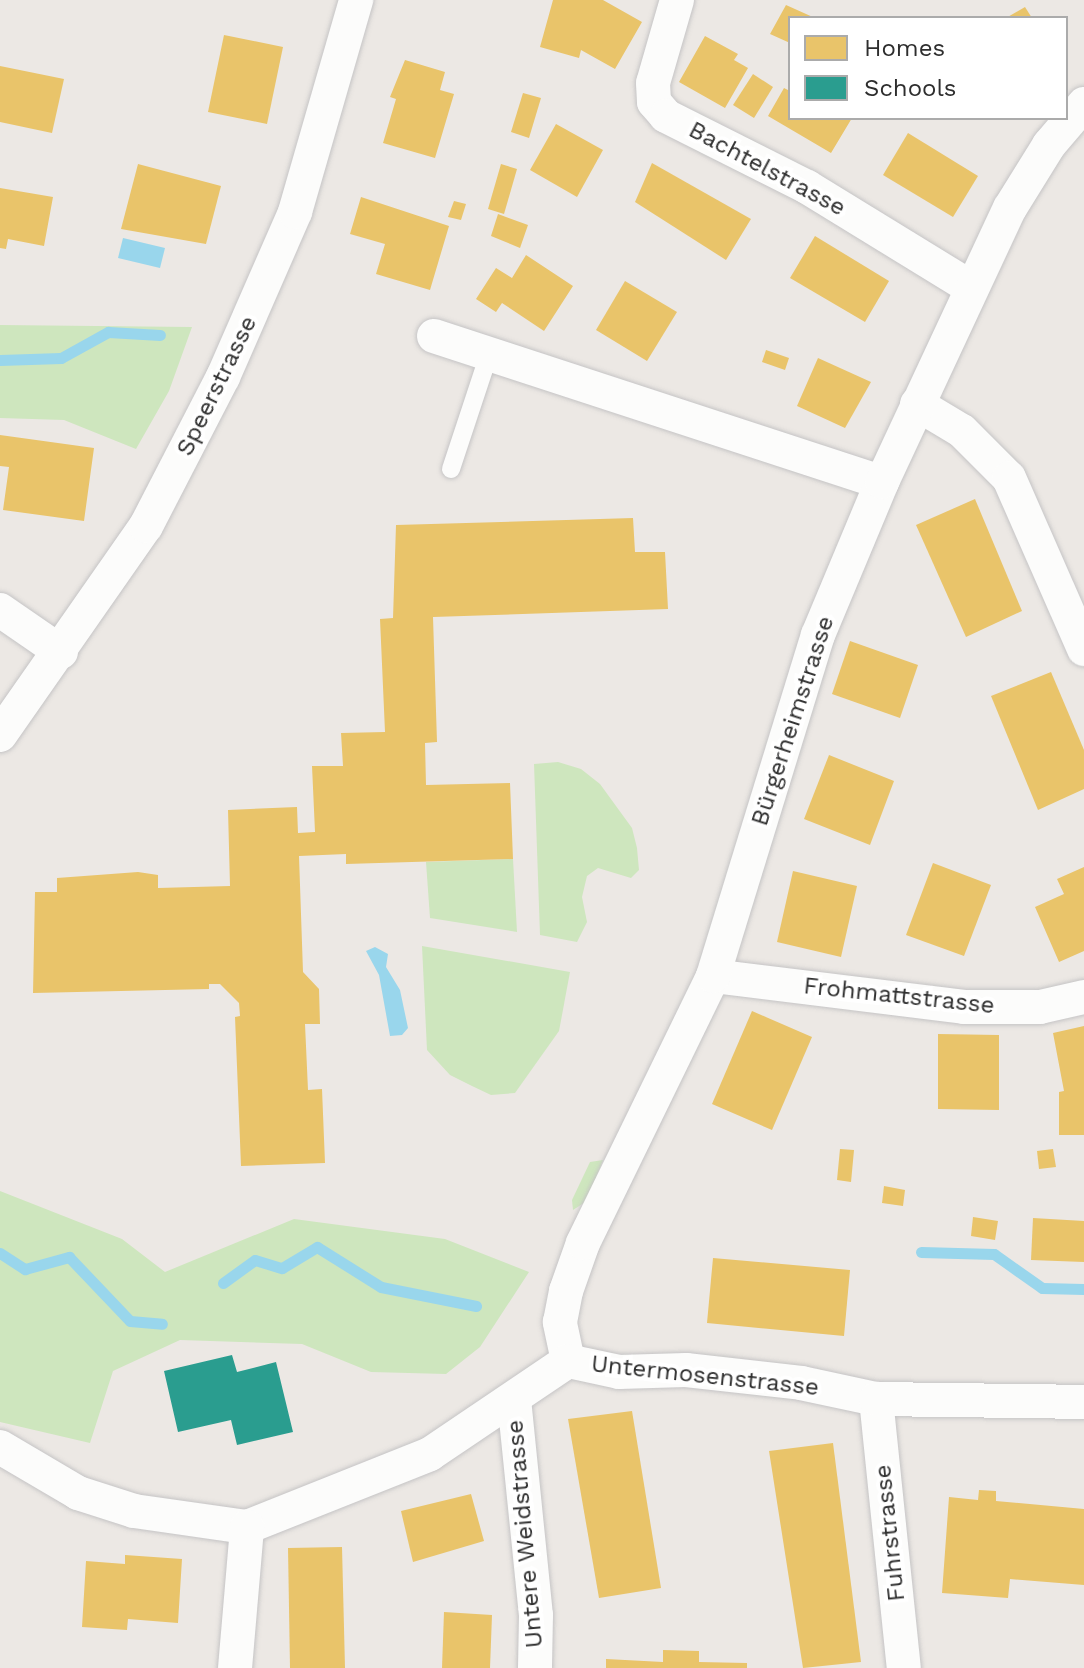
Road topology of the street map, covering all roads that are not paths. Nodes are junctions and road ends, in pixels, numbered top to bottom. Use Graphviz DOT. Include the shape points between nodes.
graph roads {
  1 [pos="356,0"];
  2 [pos="677,0"];
  3 [pos="1084,104"];
  4 [pos="972,288"];
  5 [pos="434,336"];
  6 [pos="489,354"];
  7 [pos="917,404"];
  8 [pos="451,469"];
  9 [pos="882,482"];
  10 [pos="0,610"];
  11 [pos="1084,649"];
  12 [pos="61,652"];
  13 [pos="0,735"];
  14 [pos="713,976"];
  15 [pos="1084,997"];
  16 [pos="568,1361"];
  17 [pos="514,1399"];
  18 [pos="876,1399"];
  19 [pos="1084,1402"];
  20 [pos="0,1447"];
  21 [pos="247,1527"];
  22 [pos="235,1668"];
  23 [pos="535,1668"];
  24 [pos="904,1668"];
  1 -- 12 [label="street, Speerstrasse" via="295,212 241,339 146,526"];
  2 -- 4 [label="street, Bachtelstrasse" via="653,83 654,102 666,116 807,187"];
  3 -- 4 [label="street, Bürgerheimstrasse" via="1049,145 1010,208"];
  4 -- 7 [label="street, Bürgerheimstrasse"];
  5 -- 6 [label="street"];
  6 -- 8 [label="lane"];
  6 -- 9 [label="street"];
  7 -- 9 [label="street, Bürgerheimstrasse"];
  7 -- 11 [label="street" via="962,431 1009,478"];
  9 -- 14 [label="street, Bürgerheimstrasse" via="818,635"];
  10 -- 12 [label="street"];
  12 -- 13 [label="street, Speerstrasse"];
  14 -- 15 [label="street, Frohmattstrasse" via="964,1007 1040,1007"];
  14 -- 16 [label="street, Bürgerheimstrasse" via="583,1243 560,1322"];
  16 -- 17 [label="street, Untermosenstrasse"];
  16 -- 18 [label="street, Untermosenstrasse" via="619,1372 686,1370 787,1381"];
  17 -- 21 [label="street, Untermosenstrasse" via="430,1454"];
  17 -- 23 [label="street, Untere Weidstrasse" via="536,1615"];
  18 -- 19 [label="street, Untermosenstrasse"];
  18 -- 24 [label="street, Fuhrstrasse"];
  20 -- 21 [label="street, Untermosenstrasse" via="78,1493 134,1511"];
  21 -- 22 [label="street"];
}
